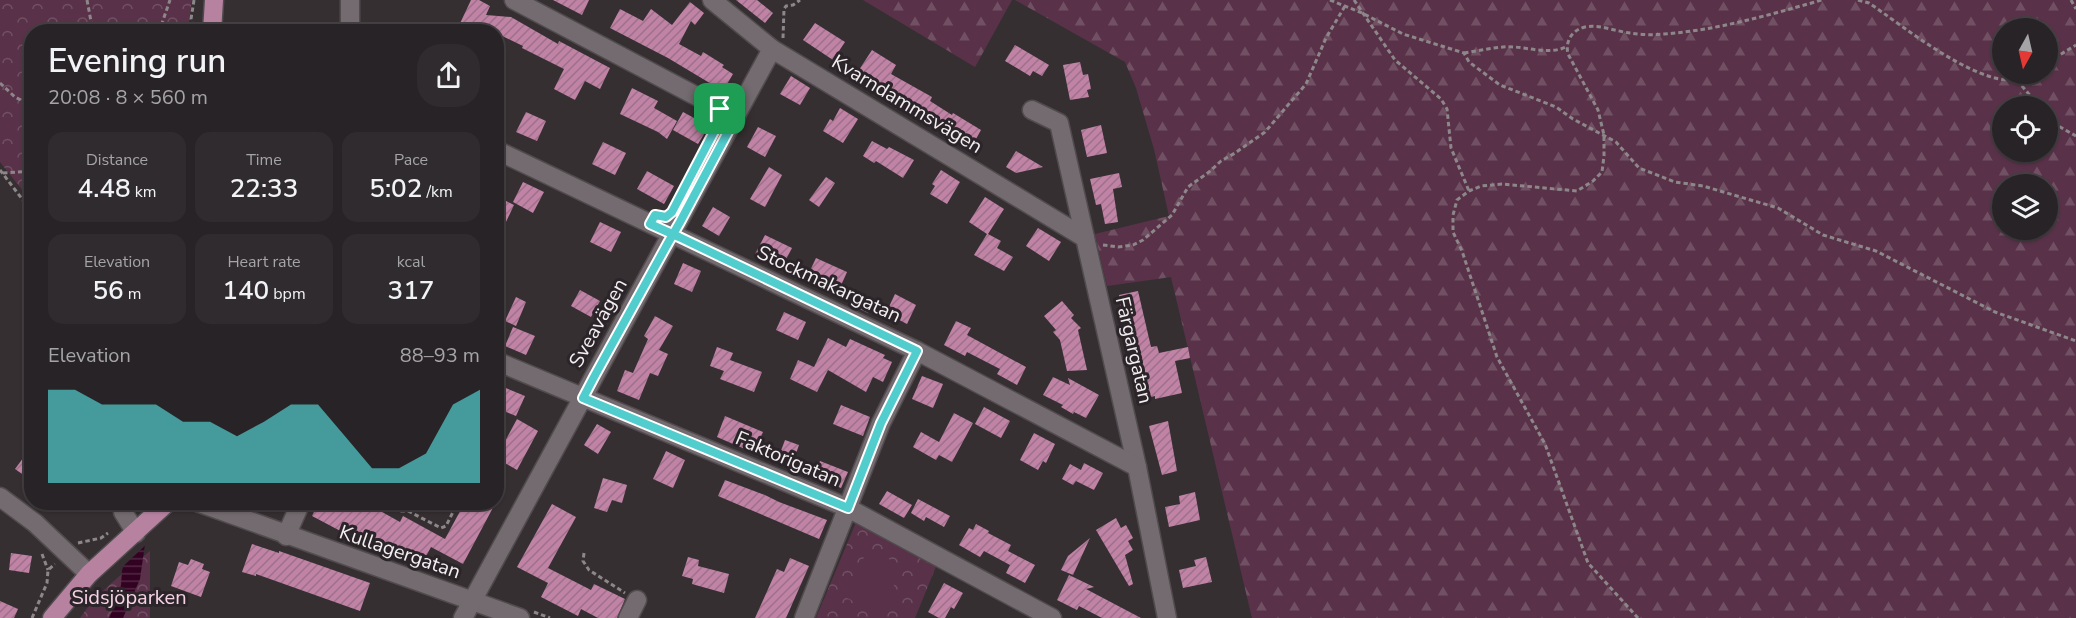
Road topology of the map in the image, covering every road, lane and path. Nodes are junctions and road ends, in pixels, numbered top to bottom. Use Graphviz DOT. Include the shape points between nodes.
graph roads {
  1 [pos="87,0"];
  2 [pos="170,0"];
  3 [pos="194,0"];
  4 [pos="214,0"];
  5 [pos="350,0"];
  6 [pos="514,0"];
  7 [pos="712,0"];
  8 [pos="800,0"];
  9 [pos="1330,0"];
  10 [pos="1353,0"];
  11 [pos="1822,0"];
  12 [pos="1858,0"];
  13 [pos="2071,0"];
  14 [pos="1345,6"];
  15 [pos="2076,9"];
  16 [pos="1362,13"];
  17 [pos="92,24"];
  18 [pos="162,24"];
  19 [pos="193,24"];
  20 [pos="212,24"];
  21 [pos="350,24"];
  22 [pos="2076,45"];
  23 [pos="777,47"];
  24 [pos="1566,47"];
  25 [pos="1464,53"];
  26 [pos="2058,56"];
  27 [pos="1992,77"];
  28 [pos="0,83"];
  29 [pos="2020,84"];
  30 [pos="2030,96"];
  31 [pos="24,102"];
  32 [pos="1032,110"];
  33 [pos="736,117"];
  34 [pos="2058,126"];
  35 [pos="1604,135"];
  36 [pos="2076,136"];
  37 [pos="504,154"];
  38 [pos="1,171"];
  39 [pos="24,171"];
  40 [pos="1469,191"];
  41 [pos="24,201"];
  42 [pos="673,234"];
  43 [pos="1085,238"];
  44 [pos="2076,341"];
  45 [pos="917,351"];
  46 [pos="504,364"];
  47 [pos="583,398"];
  48 [pos="1137,467"];
  49 [pos="0,497"];
  50 [pos="848,508"];
  51 [pos="151,510"];
  52 [pos="218,510"];
  53 [pos="297,510"];
  54 [pos="396,510"];
  55 [pos="453,510"];
  56 [pos="129,518"];
  57 [pos="286,536"];
  58 [pos="36,547"];
  59 [pos="584,553"];
  60 [pos="48,570"];
  61 [pos="89,574"];
  62 [pos="636,600"];
  63 [pos="471,601"];
  64 [pos="52,618"];
  65 [pos="463,618"];
  66 [pos="520,618"];
  67 [pos="628,618"];
  68 [pos="804,618"];
  69 [pos="1052,618"];
  70 [pos="1167,618"];
  71 [pos="1638,618"];
  1 -- 17 [label="path"];
  2 -- 18 [label="path"];
  3 -- 19 [label="path"];
  4 -- 20 [label="main road"];
  5 -- 21 [label="street"];
  6 -- 33 [label="street"];
  7 -- 23 [label="street, Kvarndammsvägen"];
  8 -- 23 [label="path" via="784,9"];
  9 -- 14 [label="path"];
  10 -- 16 [label="path"];
  11 -- 24 [label="path" via="1737,24 1662,35 1584,27 1573,33"];
  12 -- 27 [label="path" via="1869,3 1962,66"];
  13 -- 15 [label="path"];
  14 -- 16 [label="path"];
  14 -- 43 [label="path" via="1301,91 1265,132 1188,187 1162,225 1133,245 1104,246"];
  16 -- 25 [label="path" via="1403,34"];
  16 -- 40 [label="path" via="1395,60 1441,99 1447,109 1450,148"];
  22 -- 26 [label="path"];
  23 -- 33 [label="street, Sveavägen"];
  23 -- 43 [label="street, Kvarndammsvägen"];
  24 -- 25 [label="path" via="1547,51 1503,47"];
  24 -- 35 [label="path" via="1598,110"];
  25 -- 35 [label="path" via="1469,62 1500,85 1556,107"];
  28 -- 31 [label="path"];
  29 -- 30 [label="path"];
  32 -- 43 [label="street, Färgargatan" via="1059,123"];
  33 -- 42 [label="street, Sveavägen"];
  34 -- 36 [label="path"];
  35 -- 40 [label="path" via="1602,172 1577,191 1502,184"];
  35 -- 44 [label="path" via="1616,142 1639,168 1675,182 1778,208 1823,235 1876,252 1995,312"];
  37 -- 42 [label="street, Stockmakargatan"];
  38 -- 39 [label="path"];
  38 -- 41 [label="path"];
  40 -- 71 [label="path" via="1457,200 1454,232 1497,357 1545,444 1588,563"];
  42 -- 45 [label="street, Stockmakargatan"];
  42 -- 47 [label="street, Sveavägen"];
  43 -- 48 [label="street, Färgargatan"];
  45 -- 48 [label="street, Stockmakargatan"];
  45 -- 50 [label="street" via="881,423"];
  46 -- 47 [label="street, Faktorigatan"];
  47 -- 50 [label="street, Faktorigatan"];
  47 -- 63 [label="street, Sveavägen"];
  48 -- 70 [label="street, Färgargatan"];
  49 -- 61 [label="street" via="35,523"];
  50 -- 68 [label="street"];
  50 -- 69 [label="street, Faktorigatan"];
  51 -- 56 [label="main road"];
  52 -- 57 [label="street, Kullagergatan"];
  53 -- 57 [label="street"];
  54 -- 55 [label="path" via="408,511 441,528 446,526"];
  56 -- 61 [label="main road" via="107,559"];
  57 -- 63 [label="street, Kullagergatan"];
  58 -- 60 [label="path"];
  59 -- 62 [label="path" via="583,561 589,570"];
  61 -- 64 [label="main road"];
  62 -- 67 [label="street"];
  63 -- 65 [label="street, Sveavägen"];
  63 -- 66 [label="street, Kullagergatan"];
}
